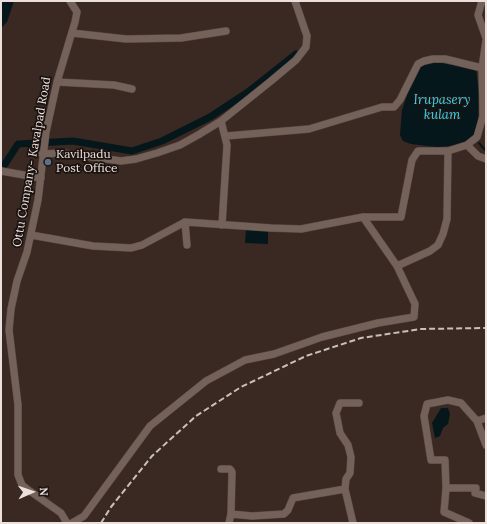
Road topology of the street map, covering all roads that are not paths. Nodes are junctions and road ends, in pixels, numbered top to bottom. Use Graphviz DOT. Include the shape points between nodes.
graph roads {
  1 [pos="70,1"];
  2 [pos="295,1"];
  3 [pos="482,1"];
  4 [pos="226,31"];
  5 [pos="72,34"];
  6 [pos="486,39"];
  7 [pos="484,68"];
  8 [pos="57,82"];
  9 [pos="132,89"];
  10 [pos="221,121"];
  11 [pos="226,136"];
  12 [pos="468,145"];
  13 [pos="448,151"];
  14 [pos="42,154"];
  15 [pos="486,159"];
  16 [pos="1,171"];
  17 [pos="41,178"];
  18 [pos="362,217"];
  19 [pos="185,222"];
  20 [pos="222,225"];
  21 [pos="31,235"];
  22 [pos="187,245"];
  23 [pos="397,266"];
  24 [pos="359,403"];
  25 [pos="486,418"];
  26 [pos="477,421"];
  27 [pos="486,445"];
  28 [pos="221,468"];
  29 [pos="446,488"];
  30 [pos="345,489"];
  31 [pos="486,496"];
  32 [pos="231,514"];
  33 [pos="66,523"];
  34 [pos="72,523"];
  35 [pos="229,523"];
  36 [pos="353,523"];
  37 [pos="469,523"];
  1 -- 5 [label="street, Ottu Company- Kavalpad Road" via="77,12"];
  2 -- 10 [label="street" via="307,36 306,47 296,60"];
  3 -- 6 [label="street" via="478,16"];
  4 -- 5 [label="street" via="181,38 126,39"];
  5 -- 8 [label="street, Ottu Company- Kavalpad Road"];
  6 -- 7 [label="street"];
  7 -- 11 [label="street" via="455,60 424,61 418,64 394,107 382,106 309,129"];
  7 -- 12 [label="street" via="484,116 477,137"];
  8 -- 9 [label="street" via="114,85"];
  8 -- 14 [label="street, Ottu Company- Kavalpad Road"];
  10 -- 11 [label="street"];
  10 -- 14 [label="street" via="180,145 136,159 121,161 63,153"];
  11 -- 20 [label="street"];
  12 -- 13 [label="street"];
  12 -- 15 [label="street" via="478,156"];
  13 -- 18 [label="street" via="418,151 412,160 401,217"];
  13 -- 23 [label="street" via="447,219 443,234 438,245 430,251"];
  14 -- 17 [label="street, Ottu Company- Kavalpad Road"];
  16 -- 17 [label="street"];
  17 -- 21 [label="street, Ottu Company- Kavalpad Road"];
  18 -- 20 [label="street" via="301,229"];
  18 -- 23 [label="street"];
  19 -- 20 [label="street"];
  19 -- 21 [label="street" via="132,248 93,246"];
  19 -- 22 [label="street"];
  21 -- 33 [label="street, Ottu Company- Kavalpad Road" via="17,281 9,330 18,405 18,475 26,490 61,513"];
  23 -- 34 [label="street" via="415,304 414,317 322,336 274,354 245,360 206,381 150,426 84,516"];
  24 -- 30 [label="street" via="340,403 337,408 338,424 351,457 350,474 346,479"];
  25 -- 26 [label="street"];
  26 -- 27 [label="street"];
  26 -- 29 [label="street" via="461,403 448,400 427,404 424,416 431,460 444,460"];
  28 -- 32 [label="street" via="230,469 232,472"];
  29 -- 31 [label="street" via="476,488 475,493"];
  29 -- 37 [label="street" via="444,512"];
  30 -- 32 [label="street" via="293,498 284,514"];
  30 -- 36 [label="street"];
  32 -- 35 [label="street"];
}
